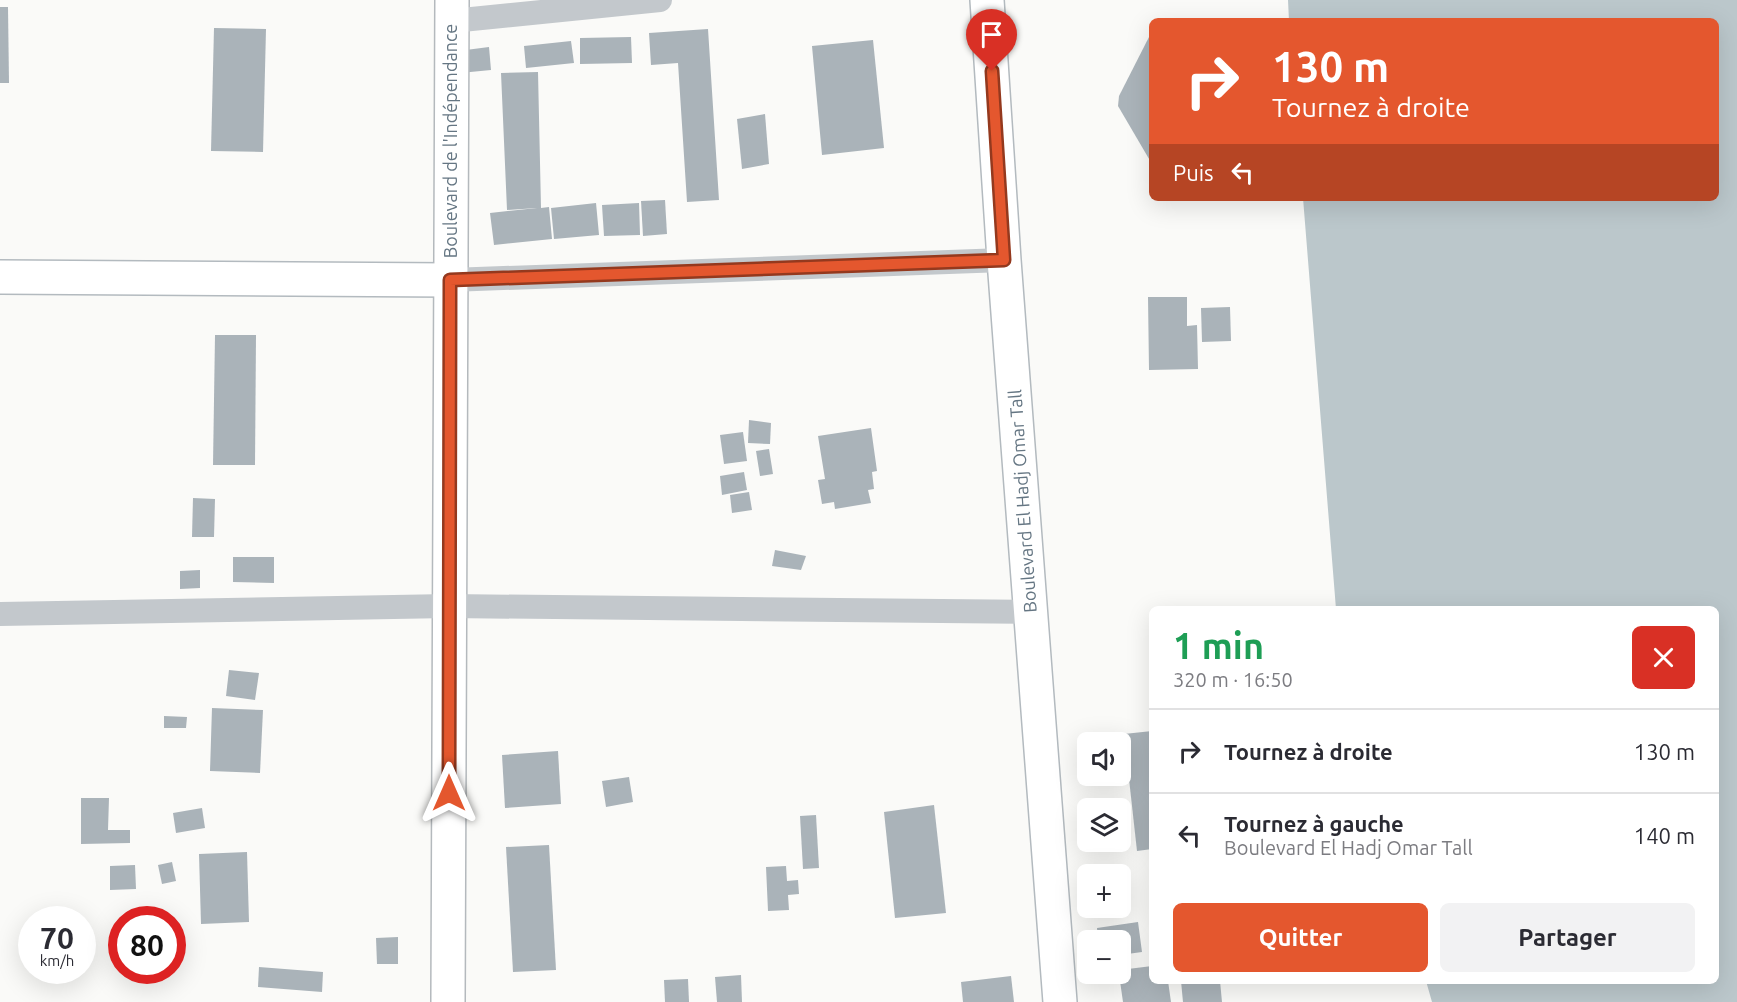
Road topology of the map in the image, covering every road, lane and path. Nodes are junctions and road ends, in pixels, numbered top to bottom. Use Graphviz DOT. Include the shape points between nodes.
graph roads {
  1 [pos="660,0"];
  2 [pos="987,0"];
  3 [pos="452,10"];
  4 [pos="1004,260"];
  5 [pos="0,277"];
  6 [pos="450,280"];
  7 [pos="449,606"];
  8 [pos="1032,612"];
  9 [pos="0,614"];
  10 [pos="448,1002"];
  11 [pos="1060,1002"];
  1 -- 3 [label="street"];
  2 -- 4 [label="main road, Boulevard El Hadj Omar Tall"];
  3 -- 6 [label="main road, Boulevard de l'Indépendance"];
  4 -- 6 [label="street"];
  4 -- 8 [label="main road, Boulevard El Hadj Omar Tall"];
  5 -- 6 [label="main road"];
  6 -- 7 [label="main road, Boulevard de l'Indépendance"];
  7 -- 8 [label="street"];
  7 -- 9 [label="street"];
  7 -- 10 [label="main road, Boulevard de l'Indépendance"];
  8 -- 11 [label="main road, Boulevard El Hadj Omar Tall"];
}
